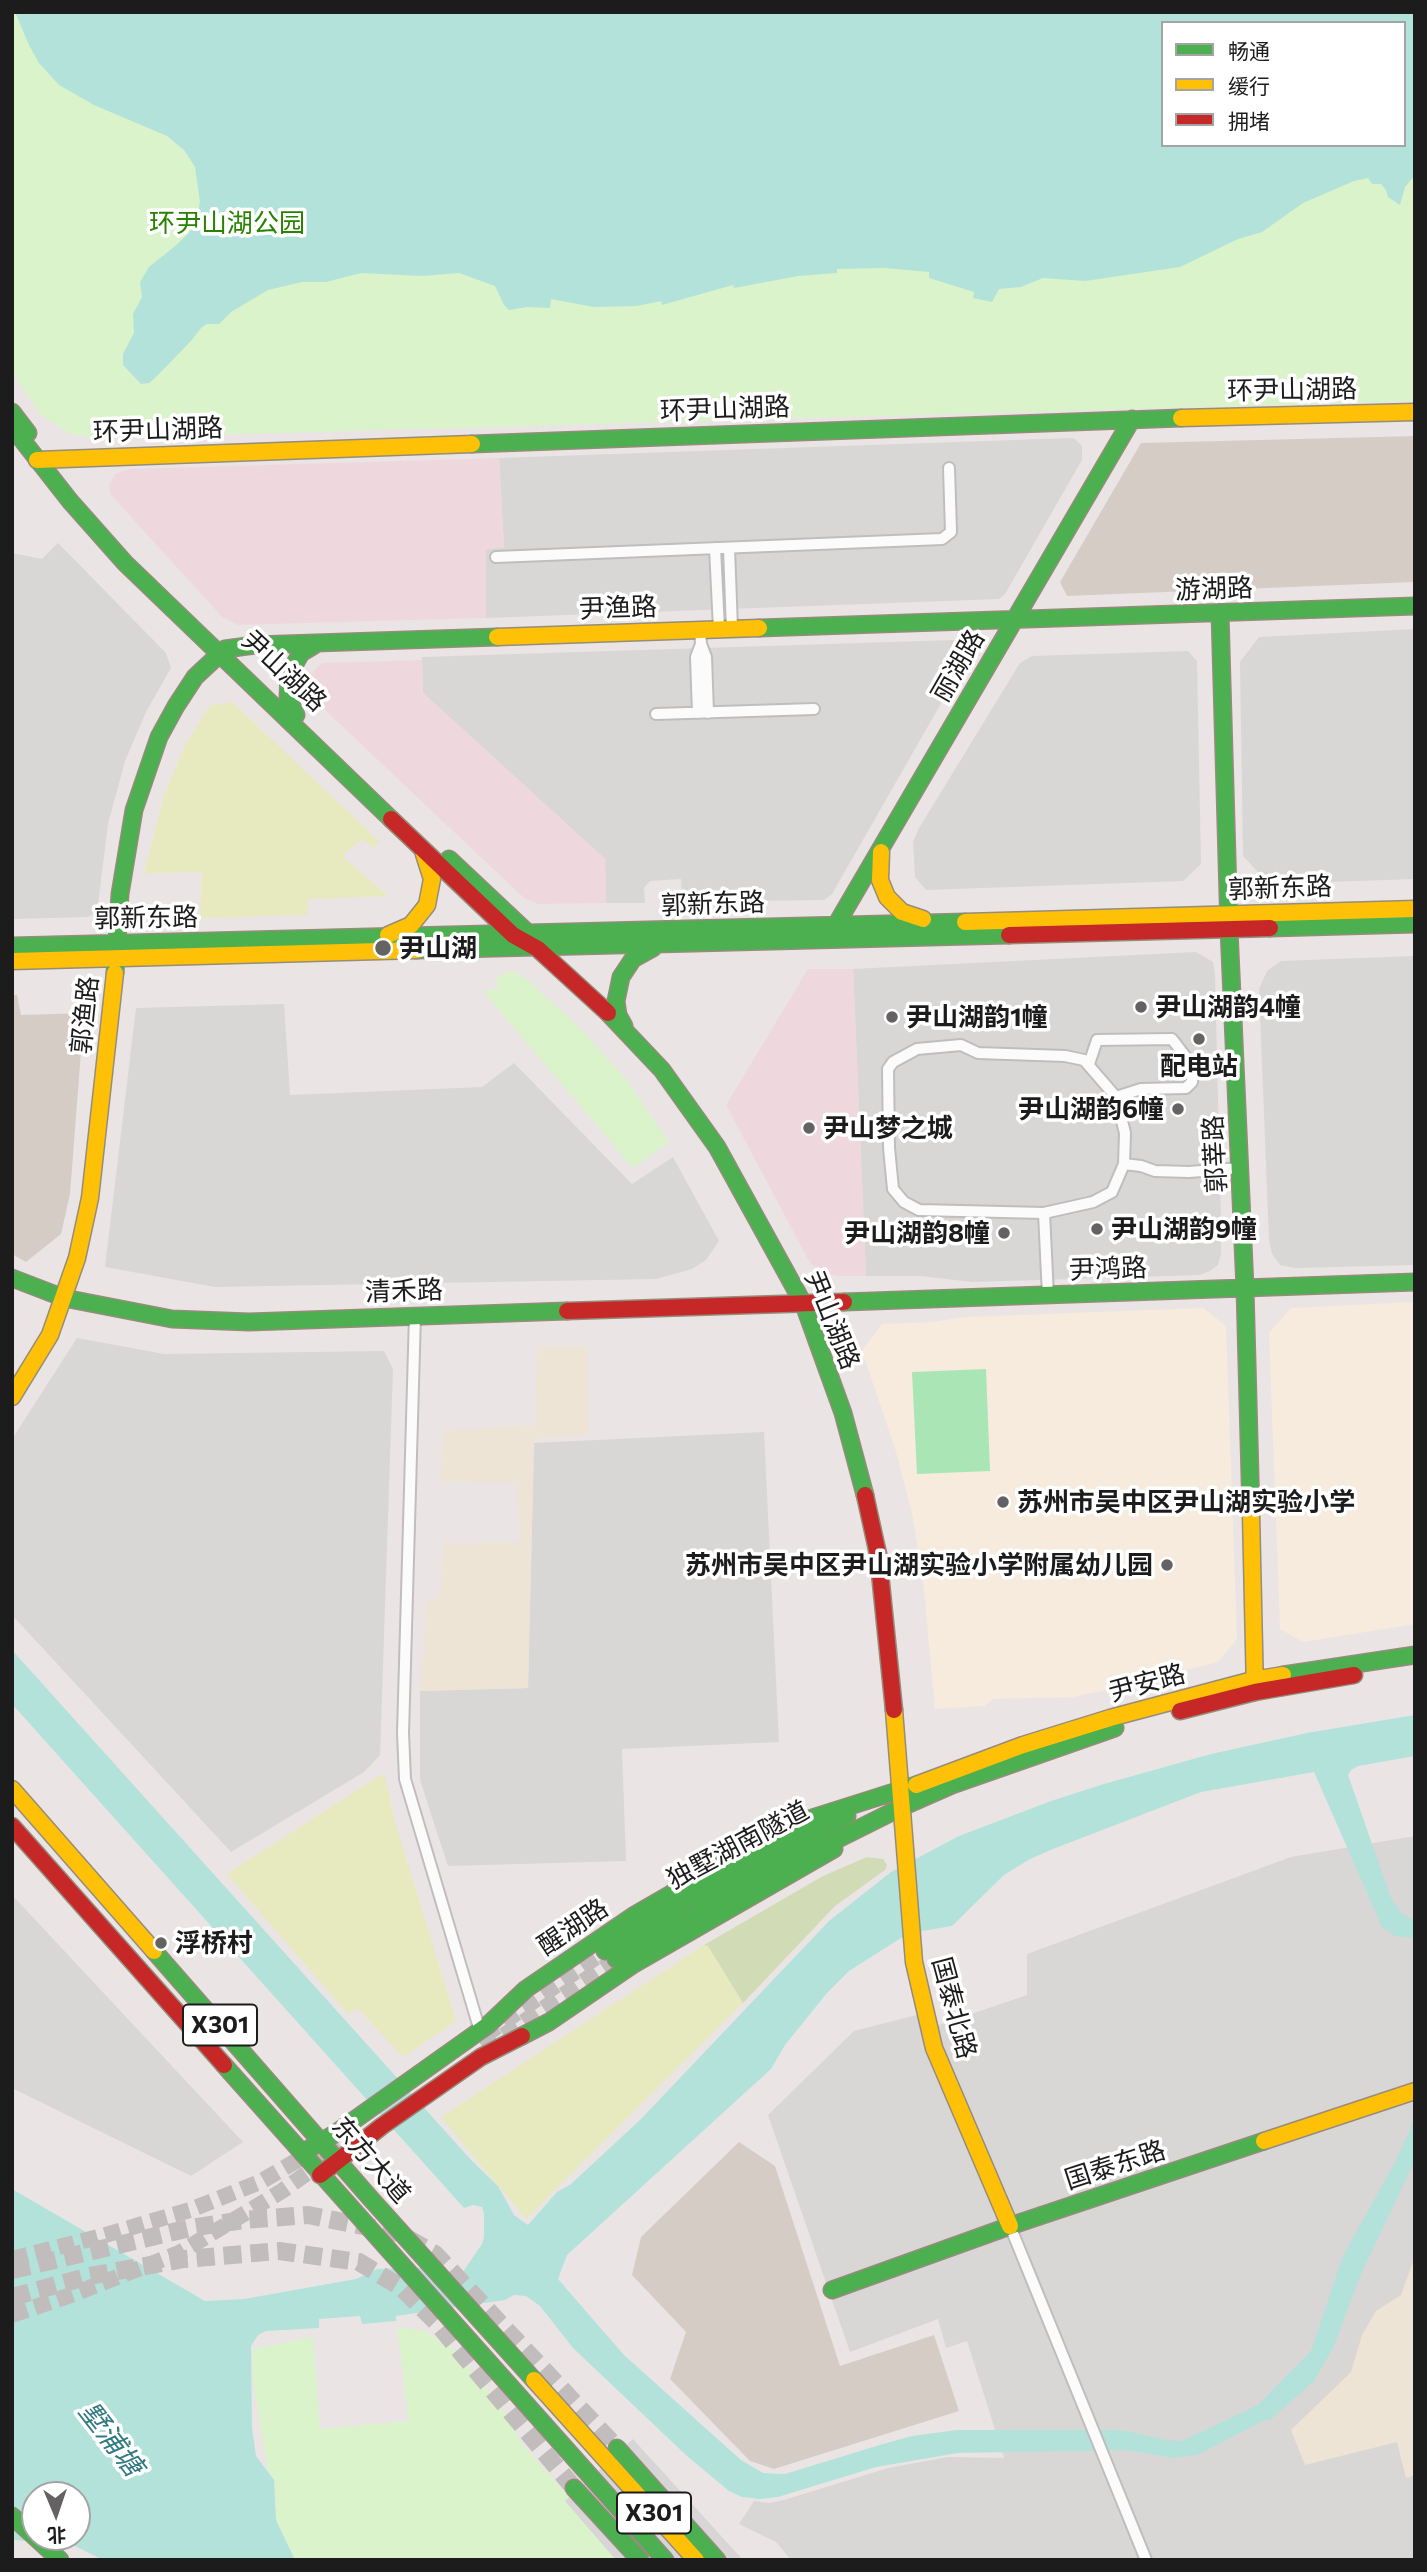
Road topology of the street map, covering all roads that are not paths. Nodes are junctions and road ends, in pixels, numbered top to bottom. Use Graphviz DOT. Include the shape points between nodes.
graph roads {
  1 [pos="12,412"];
  2 [pos="1415,412"];
  3 [pos="1132,419"];
  4 [pos="12,428"];
  5 [pos="42,460"];
  6 [pos="949,468"];
  7 [pos="715,548"];
  8 [pos="729,548"];
  9 [pos="496,557"];
  10 [pos="1415,606"];
  11 [pos="1220,613"];
  12 [pos="1014,618"];
  13 [pos="725,629"];
  14 [pos="700,637"];
  15 [pos="317,643"];
  16 [pos="221,651"];
  17 [pos="814,709"];
  18 [pos="703,713"];
  19 [pos="656,714"];
  20 [pos="296,715"];
  21 [pos="881,846"];
  22 [pos="422,849"];
  23 [pos="1415,908"];
  24 [pos="936,922"];
  25 [pos="1229,922"];
  26 [pos="1415,924"];
  27 [pos="836,932"];
  28 [pos="513,935"];
  29 [pos="382,938"];
  30 [pos="534,942"];
  31 [pos="659,945"];
  32 [pos="12,946"];
  33 [pos="116,951"];
  34 [pos="12,961"];
  35 [pos="627,1031"];
  36 [pos="1089,1064"];
  37 [pos="1116,1097"];
  38 [pos="1124,1164"];
  39 [pos="1240,1168"];
  40 [pos="1044,1213"];
  41 [pos="12,1278"];
  42 [pos="1415,1282"];
  43 [pos="1245,1288"];
  44 [pos="1048,1296"];
  45 [pos="64,1298"];
  46 [pos="804,1305"];
  47 [pos="415,1315"];
  48 [pos="12,1397"];
  49 [pos="1415,1655"];
  50 [pos="1415,1665"];
  51 [pos="1254,1686"];
  52 [pos="12,1789"];
  53 [pos="901,1799"];
  54 [pos="12,1826"];
  55 [pos="610,1955"];
  56 [pos="480,2031"];
  57 [pos="1415,2091"];
  58 [pos="322,2140"];
  59 [pos="302,2153"];
  60 [pos="339,2160"];
  61 [pos="320,2175"];
  62 [pos="1010,2226"];
  63 [pos="832,2290"];
  64 [pos="617,2448"];
  65 [pos="574,2488"];
  66 [pos="640,2560"];
  67 [pos="665,2560"];
  68 [pos="696,2560"];
  69 [pos="717,2560"];
  70 [pos="1146,2560"];
  1 -- 5 [label="main road, 尹山湖路"];
  2 -- 3 [label="main road, 环尹山湖路"];
  3 -- 5 [label="main road, 环尹山湖路"];
  3 -- 12 [label="main road, 丽湖路"];
  4 -- 5 [label="main road, 尹山湖路"];
  5 -- 16 [label="main road, 尹山湖路"];
  6 -- 8 [label="street" via="952,528 942,539"];
  7 -- 8 [label="street"];
  7 -- 9 [label="street"];
  7 -- 13 [label="street"];
  8 -- 13 [label="street"];
  10 -- 11 [label="main road, 游湖路"];
  11 -- 12 [label="main road, 游湖路"];
  11 -- 25 [label="main road, 郭莘路"];
  12 -- 13 [label="main road, 尹渔路"];
  12 -- 21 [label="main road, 丽湖路"];
  13 -- 14 [label="main road, 尹渔路"];
  14 -- 15 [label="main road, 尹渔路"];
  14 -- 18 [label="street" via="696,657"];
  15 -- 16 [label="main road, 尹渔路"];
  15 -- 20 [label="main road" via="301,653 289,674 288,698"];
  16 -- 20 [label="main road, 尹山湖路"];
  16 -- 22 [label="main road, 尹山湖路"];
  16 -- 33 [label="main road, 郭渔路" via="195,677 176,706 147,769 124,858"];
  17 -- 18 [label="street"];
  18 -- 19 [label="street"];
  20 -- 30 [label="main road, 尹山湖路"];
  21 -- 24 [label="main road" via="879,872 887,897 902,912"];
  21 -- 27 [label="main road, 丽湖路"];
  22 -- 28 [label="main road, 尹山湖路"];
  22 -- 29 [label="main road" via="432,879 428,905 411,925"];
  23 -- 25 [label="main road, 郭新东路"];
  24 -- 25 [label="main road, 郭新东路"];
  24 -- 27 [label="main road, 郭新东路"];
  25 -- 26 [label="main road, 郭新东路"];
  25 -- 27 [label="main road, 郭新东路"];
  25 -- 39 [label="main road, 郭莘路"];
  27 -- 30 [label="main road, 郭新东路"];
  27 -- 31 [label="main road, 郭新东路"];
  28 -- 29 [label="main road, 郭新东路"];
  28 -- 30 [label="main road, 尹山湖路"];
  29 -- 33 [label="main road, 郭新东路"];
  30 -- 31 [label="main road, 郭新东路"];
  30 -- 33 [label="main road, 郭新东路"];
  30 -- 35 [label="main road, 尹山湖路"];
  31 -- 35 [label="main road" via="633,958 621,977 616,1001"];
  32 -- 33 [label="main road, 郭新东路"];
  33 -- 34 [label="main road, 郭新东路"];
  33 -- 45 [label="main road, 郭渔路" via="90,1198"];
  35 -- 46 [label="main road, 尹山湖路" via="662,1070 717,1147"];
  36 -- 37 [label="street"];
  36 -- 37 [label="street" via="1097,1040 1172,1040 1193,1070 1186,1088 1141,1089"];
  36 -- 40 [label="street" via="1065,1056 978,1052 961,1045 917,1049 888,1069 893,1189 904,1202 919,1210"];
  37 -- 38 [label="street" via="1125,1133"];
  38 -- 39 [label="street" via="1155,1171"];
  38 -- 40 [label="street" via="1112,1192 1093,1202"];
  39 -- 43 [label="main road, 郭莘路"];
  40 -- 44 [label="street"];
  41 -- 45 [label="main road, 清禾路"];
  42 -- 43 [label="main road, 尹鸿路"];
  43 -- 44 [label="main road, 尹鸿路"];
  43 -- 51 [label="main road, 郭莘路"];
  44 -- 46 [label="main road, 尹鸿路"];
  45 -- 47 [label="main road, 清禾路" via="172,1319 249,1322"];
  45 -- 48 [label="main road, 郭渔路" via="50,1335"];
  46 -- 47 [label="main road, 清禾路"];
  46 -- 53 [label="main road, 尹山湖路" via="843,1413 878,1554"];
  47 -- 56 [label="street" via="405,1779"];
  49 -- 51 [label="main road, 尹安路"];
  50 -- 51 [label="main road, 尹安路"];
  51 -- 53 [label="main road, 尹安路" via="1110,1718 1023,1745"];
  52 -- 58 [label="main road, 东方大道 / X301"];
  53 -- 55 [label="main road, 独墅湖南隧道" via="807,1835 723,1879 647,1922"];
  53 -- 56 [label="main road, 醒湖路" via="812,1818 729,1861 634,1916 526,1989"];
  53 -- 60 [label="main road" via="793,1874 634,1964 550,2022 481,2057"];
  53 -- 62 [label="main road, 国泰北路" via="914,1962 934,2048"];
  54 -- 59 [label="main road, 东方大道 / X301"];
  56 -- 58 [label="main road, 醒湖路"];
  57 -- 62 [label="main road, 国泰东路"];
  58 -- 59 [label="main road, 醒湖路"];
  58 -- 60 [label="main road, 东方大道 / X301"];
  59 -- 61 [label="main road, 东方大道 / X301"];
  60 -- 61 [label="main road"];
  60 -- 68 [label="main road, 东方大道 / X301"];
  61 -- 67 [label="main road, 东方大道 / X301"];
  62 -- 63 [label="main road, 国泰东路"];
  62 -- 70 [label="street"];
  64 -- 69 [label="main road"];
  65 -- 66 [label="main road"];
}
